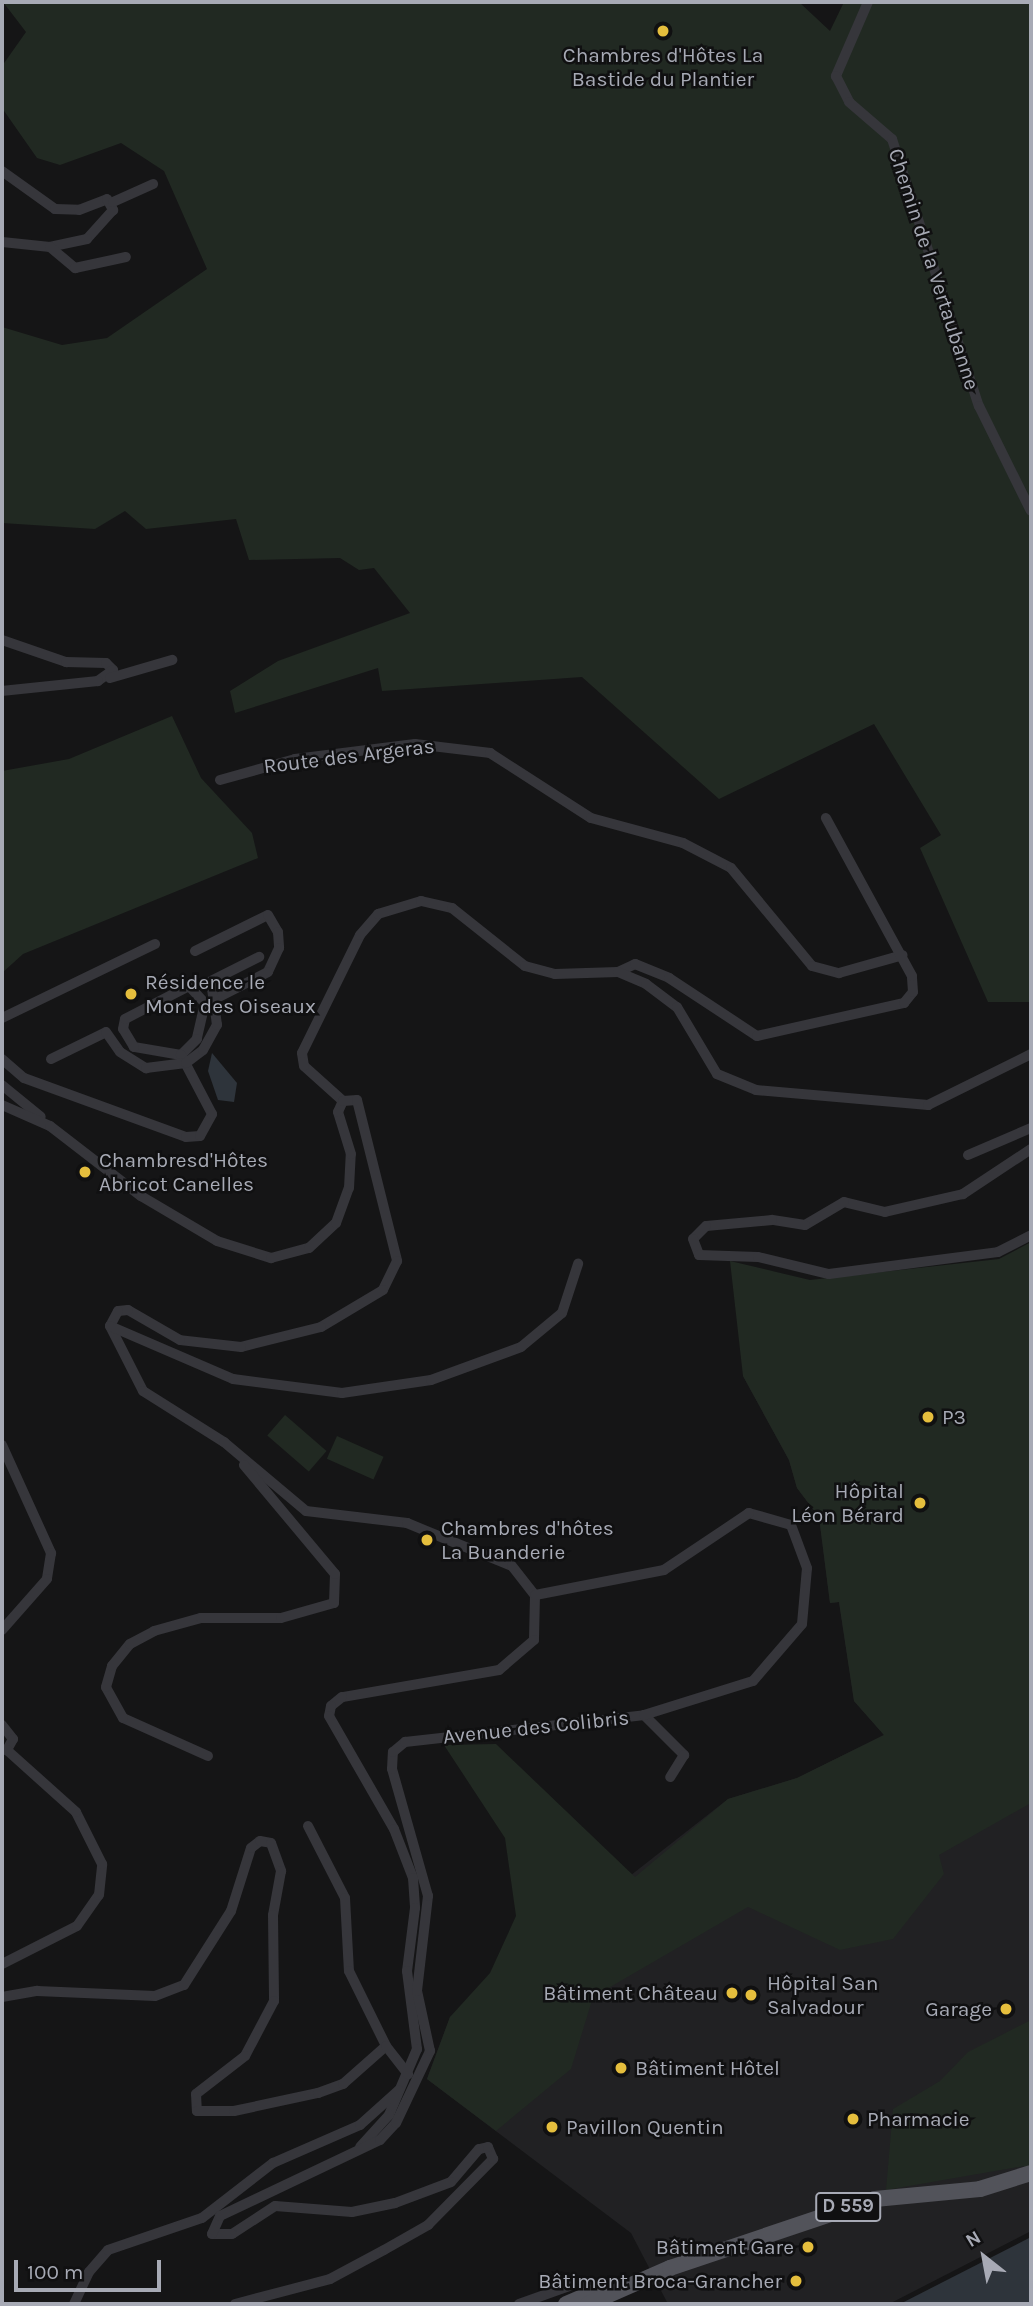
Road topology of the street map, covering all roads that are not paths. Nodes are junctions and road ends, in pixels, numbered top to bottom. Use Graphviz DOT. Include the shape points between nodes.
graph roads {
  1 [pos="868,2"];
  2 [pos="2,171"];
  3 [pos="153,184"];
  4 [pos="113,202"];
  5 [pos="2,242"];
  6 [pos="50,247"];
  7 [pos="126,257"];
  8 [pos="1031,511"];
  9 [pos="2,640"];
  10 [pos="172,660"];
  11 [pos="110,678"];
  12 [pos="2,691"];
  13 [pos="219,780"];
  14 [pos="826,818"];
  15 [pos="155,944"];
  16 [pos="195,951"];
  17 [pos="903,955"];
  18 [pos="259,957"];
  19 [pos="618,972"];
  20 [pos="217,998"];
  21 [pos="2,1018"];
  22 [pos="1031,1054"];
  23 [pos="2,1059"];
  24 [pos="51,1059"];
  25 [pos="184,1059"];
  26 [pos="2,1085"];
  27 [pos="343,1101"];
  28 [pos="2,1105"];
  29 [pos="50,1125"];
  30 [pos="1031,1128"];
  31 [pos="1002,1145"];
  32 [pos="1031,1149"];
  33 [pos="968,1155"];
  34 [pos="1006,1163"];
  35 [pos="1031,1235"];
  36 [pos="578,1264"];
  37 [pos="110,1326"];
  38 [pos="224,1442"];
  39 [pos="2,1445"];
  40 [pos="534,1595"];
  41 [pos="2,1630"];
  42 [pos="644,1714"];
  43 [pos="2,1725"];
  44 [pos="4,1750"];
  45 [pos="208,1756"];
  46 [pos="670,1777"];
  47 [pos="308,1826"];
  48 [pos="2,1964"];
  49 [pos="414,1991"];
  50 [pos="2,1997"];
  51 [pos="386,2046"];
  52 [pos="408,2074"];
  53 [pos="408,2089"];
  54 [pos="1031,2173"];
  55 [pos="593,2299"];
  56 [pos="74,2304"];
  57 [pos="235,2304"];
  58 [pos="519,2304"];
  59 [pos="566,2304"];
  1 -- 8 [label="street, Chemin de la Vertaubanne" via="836,76 849,102 892,139 979,406"];
  2 -- 4 [label="street" via="55,209"];
  3 -- 4 [label="street"];
  4 -- 6 [label="street" via="110,217 97,232"];
  5 -- 6 [label="street"];
  6 -- 7 [label="street" via="75,268"];
  9 -- 11 [label="street" via="66,662 106,663"];
  10 -- 11 [label="street"];
  11 -- 12 [label="street"];
  13 -- 17 [label="street, Route des Argeras" via="295,759 415,744 490,753 591,818 683,843 731,868 812,966 839,973"];
  14 -- 17 [label="street"];
  15 -- 21 [label="street"];
  16 -- 20 [label="street" via="268,915 278,932 279,948 268,972"];
  17 -- 19 [label="street" via="913,992 904,1003 776,1037 741,1030 669,978 635,964"];
  18 -- 20 [label="street" via="211,981"];
  19 -- 22 [label="street" via="677,1007 717,1074 756,1090 928,1105"];
  19 -- 27 [label="street" via="555,974 525,966 452,908 422,901 378,914 352,951 302,1054 304,1066"];
  20 -- 25 [label="street" via="214,1034"];
  23 -- 25 [label="street" via="24,1078 186,1137 200,1136 212,1114"];
  24 -- 25 [label="street" via="106,1032 120,1052 146,1068"];
  25 -- 25 [label="street" via="206,1012 189,986 125,1018 123,1029 140,1052"];
  26 -- 29 [label="street"];
  27 -- 29 [label="street" via="338,1112 351,1154 349,1188 336,1223 309,1248 271,1258 217,1241 151,1202"];
  27 -- 37 [label="street" via="357,1100 365,1117 397,1261 383,1290 321,1327 242,1347 180,1340 128,1310 118,1311"];
  28 -- 29 [label="street"];
  30 -- 31 [label="street"];
  31 -- 33 [label="street"];
  31 -- 34 [label="street"];
  32 -- 34 [label="street"];
  34 -- 35 [label="street" via="987,1183 963,1194 885,1212 844,1202 805,1225 772,1220 706,1226 693,1239 699,1255 768,1259 829,1274 998,1252"];
  36 -- 37 [label="street" via="562,1313 521,1347 431,1380 342,1393 233,1379"];
  37 -- 38 [label="street" via="143,1391"];
  38 -- 40 [label="street" via="306,1511 407,1523 512,1566"];
  38 -- 45 [label="street" via="335,1574 338,1587 334,1603 312,1612 201,1618 154,1632 130,1644 111,1666 106,1687 122,1718"];
  39 -- 41 [label="street" via="51,1553 47,1579"];
  40 -- 42 [label="street, Avenue des Colibris" via="664,1570 749,1513 791,1525 807,1568 802,1624 779,1658 753,1681 729,1691"];
  40 -- 49 [label="street" via="534,1640 499,1670 342,1697 331,1706 329,1716 368,1777 413,1878 407,1972"];
  42 -- 46 [label="street" via="684,1755"];
  42 -- 49 [label="street, Avenue des Colibris" via="405,1742 393,1752 428,1896"];
  43 -- 44 [label="street" via="13,1739"];
  44 -- 48 [label="street" via="75,1812 102,1864 99,1895 78,1926"];
  47 -- 51 [label="street" via="345,1898 349,1971"];
  49 -- 52 [label="street" via="417,2049"];
  49 -- 53 [label="street, Avenue des Colibris" via="430,2051"];
  50 -- 51 [label="street" via="37,1991 155,1996 184,1985 231,1912 251,1848 260,1841 271,1843 281,1871 273,1915 274,2001 245,2056 196,2095 197,2111 234,2111 318,2093 343,2084"];
  51 -- 52 [label="street"];
  52 -- 53 [label="street"];
  53 -- 56 [label="street" via="360,2125 273,2163 202,2218 108,2250 89,2272"];
  53 -- 57 [label="street" via="354,2153 220,2216 212,2234 232,2234 275,2206 352,2212 395,2203 451,2182 478,2149 488,2147 493,2159 428,2225 384,2250 330,2280"];
  54 -- 55 [label="main road, D 559" via="979,2189 875,2199"];
  55 -- 58 [label="street" via="588,2283 578,2283"];
  55 -- 59 [label="main road, D 559"];
}
